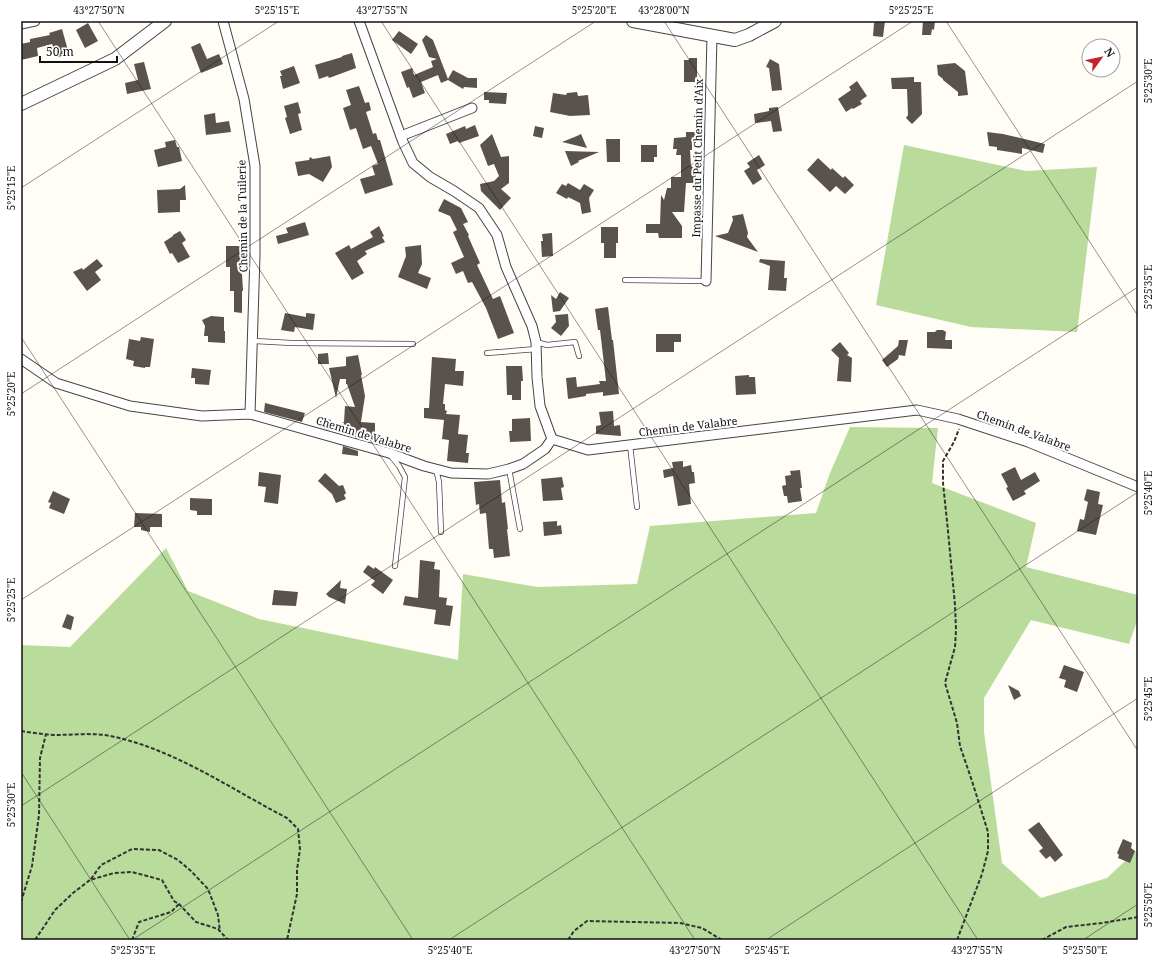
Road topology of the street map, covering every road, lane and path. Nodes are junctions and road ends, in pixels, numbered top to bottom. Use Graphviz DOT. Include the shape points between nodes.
graph roads {
  1 [pos="35,21"];
  2 [pos="165,21"];
  3 [pos="223,21"];
  4 [pos="360,21"];
  5 [pos="633,21"];
  6 [pos="775,21"];
  7 [pos="21,24"];
  8 [pos="712,36"];
  9 [pos="21,104"];
  10 [pos="472,108"];
  11 [pos="401,136"];
  12 [pos="625,280"];
  13 [pos="706,281"];
  14 [pos="252,341"];
  15 [pos="413,344"];
  16 [pos="537,346"];
  17 [pos="487,353"];
  18 [pos="579,356"];
  19 [pos="21,359"];
  20 [pos="250,414"];
  21 [pos="961,420"];
  22 [pos="552,439"];
  23 [pos="630,445"];
  24 [pos="389,453"];
  25 [pos="436,469"];
  26 [pos="509,469"];
  27 [pos="1138,487"];
  28 [pos="638,506"];
  29 [pos="520,529"];
  30 [pos="441,532"];
  31 [pos="395,566"];
  32 [pos="21,731"];
  33 [pos="46,734"];
  34 [pos="90,880"];
  35 [pos="21,902"];
  36 [pos="179,904"];
  37 [pos="1138,917"];
  38 [pos="220,932"];
  39 [pos="35,940"];
  40 [pos="132,940"];
  41 [pos="228,940"];
  42 [pos="287,940"];
  43 [pos="568,940"];
  44 [pos="722,940"];
  45 [pos="957,940"];
  46 [pos="1042,940"];
  1 -- 7 [label="street"];
  2 -- 9 [label="street" via="115,59"];
  3 -- 14 [label="street, Chemin de la Tuilerie" via="244,99 255,166"];
  4 -- 11 [label="street"];
  5 -- 8 [label="street"];
  6 -- 8 [label="street" via="749,36 735,40"];
  8 -- 13 [label="street, Impasse du Petit Chemin d'Aix"];
  10 -- 11 [label="street"];
  11 -- 16 [label="street" via="413,163 479,208 497,235 506,267 532,326"];
  12 -- 13 [label="lane"];
  14 -- 15 [label="lane"];
  14 -- 20 [label="street, Chemin de la Tuilerie"];
  16 -- 17 [label="lane"];
  16 -- 18 [label="lane" via="575,342"];
  16 -- 22 [label="street" via="540,406"];
  19 -- 20 [label="street, Chemin de Valabre" via="56,383 130,406 202,416"];
  20 -- 24 [label="street, Chemin de Valabre"];
  21 -- 23 [label="street, Chemin de Valabre" via="917,410"];
  21 -- 27 [label="street, Chemin de Valabre" via="1028,442"];
  21 -- 45 [label="path" via="954,442 943,461 942,483 956,630 955,647 945,683 957,723 960,746 988,832 988,851"];
  22 -- 23 [label="street, Chemin de Valabre" via="588,450"];
  22 -- 26 [label="street, Chemin de Valabre" via="545,449 523,464"];
  23 -- 28 [label="lane"];
  24 -- 25 [label="street, Chemin de Valabre"];
  24 -- 31 [label="lane" via="405,477"];
  25 -- 26 [label="street, Chemin de Valabre" via="451,473 488,474"];
  25 -- 30 [label="lane"];
  26 -- 29 [label="lane"];
  32 -- 33 [label="path"];
  33 -- 35 [label="path" via="40,758 39,815 32,866"];
  33 -- 42 [label="path" via="113,737 159,751 287,818 298,829 300,849 296,894"];
  34 -- 36 [label="path" via="114,873 132,872 162,880 174,901"];
  34 -- 38 [label="path" via="101,865 132,849 159,850 178,860 208,889 218,914"];
  34 -- 39 [label="path" via="55,910"];
  36 -- 38 [label="path" via="196,922"];
  36 -- 40 [label="path" via="171,912 139,922"];
  37 -- 46 [label="path" via="1066,927"];
  38 -- 41 [label="path"];
  43 -- 44 [label="path" via="574,931 587,921 680,923 702,928"];
}
